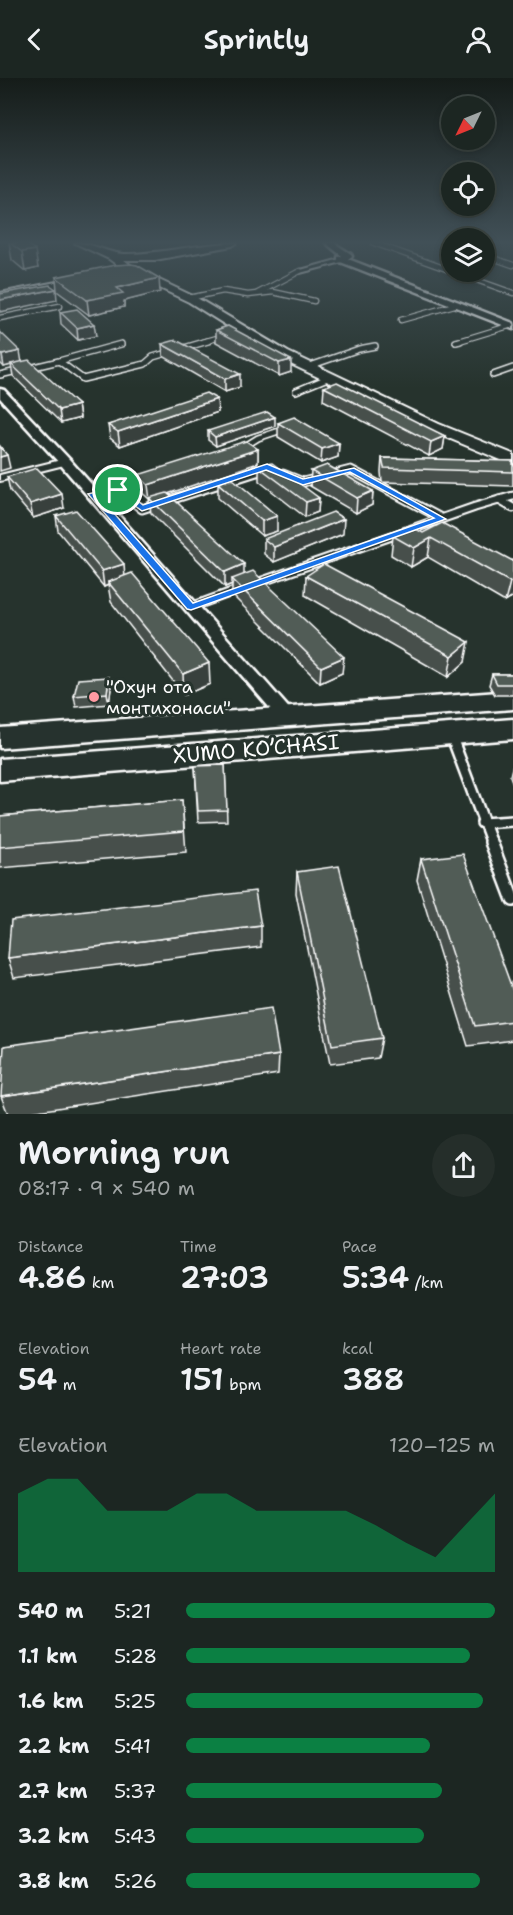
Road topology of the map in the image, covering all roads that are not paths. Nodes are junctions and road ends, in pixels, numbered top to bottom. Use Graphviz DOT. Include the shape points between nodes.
graph roads {
  1 [pos="24,291"];
  2 [pos="173,291"];
  3 [pos="221,291"];
  4 [pos="227,291"];
  5 [pos="260,291"];
  6 [pos="425,291"];
  7 [pos="256,294"];
  8 [pos="0,296"];
  9 [pos="189,298"];
  10 [pos="314,301"];
  11 [pos="458,304"];
  12 [pos="60,306"];
  13 [pos="0,318"];
  14 [pos="401,320"];
  15 [pos="512,325"];
  16 [pos="242,331"];
  17 [pos="456,342"];
  18 [pos="121,344"];
  19 [pos="375,346"];
  20 [pos="59,361"];
  21 [pos="307,367"];
  22 [pos="513,368"];
  23 [pos="0,375"];
  24 [pos="493,375"];
  25 [pos="330,377"];
  26 [pos="296,391"];
  27 [pos="0,392"];
  28 [pos="288,428"];
  29 [pos="238,450"];
  30 [pos="513,460"];
  31 [pos="65,462"];
  32 [pos="0,478"];
  33 [pos="151,479"];
  34 [pos="118,490"];
  35 [pos="92,494"];
  36 [pos="513,496"];
  37 [pos="498,500"];
  38 [pos="513,508"];
  39 [pos="441,519"];
  40 [pos="191,607"];
  41 [pos="513,700"];
  42 [pos="287,717"];
  43 [pos="513,729"];
  44 [pos="451,734"];
  45 [pos="0,738"];
  46 [pos="0,770"];
  47 [pos="513,821"];
  48 [pos="482,823"];
  49 [pos="513,900"];
  1 -- 8 [label="street"];
  2 -- 9 [label="street"];
  3 -- 9 [label="lane"];
  4 -- 7 [label="lane"];
  5 -- 7 [label="lane"];
  6 -- 11 [label="street"];
  7 -- 10 [label="lane" via="273,292"];
  9 -- 16 [label="street"];
  11 -- 14 [label="lane"];
  11 -- 15 [label="street"];
  12 -- 13 [label="lane"];
  15 -- 17 [label="lane"];
  16 -- 20 [label="lane" via="153,357 145,364 84,379"];
  16 -- 21 [label="street"];
  18 -- 20 [label="lane"];
  19 -- 21 [label="lane"];
  20 -- 23 [label="lane"];
  21 -- 25 [label="street"];
  22 -- 24 [label="lane"];
  25 -- 26 [label="lane"];
  25 -- 30 [label="street"];
  27 -- 31 [label="street"];
  28 -- 29 [label="lane"];
  31 -- 32 [label="street"];
  31 -- 35 [label="street"];
  33 -- 34 [label="lane"];
  34 -- 35 [label="lane"];
  34 -- 39 [label="lane" via="142,509 267,467 303,482 351,470"];
  35 -- 40 [label="street"];
  36 -- 37 [label="lane"];
  37 -- 38 [label="lane"];
  37 -- 39 [label="lane"];
  39 -- 40 [label="lane"];
  40 -- 42 [label="street"];
  41 -- 42 [label="main road, XUMO KO’CHASI"];
  42 -- 45 [label="main road, XUMO KO’CHASI"];
  43 -- 44 [label="main road, XUMO KO’CHASI"];
  44 -- 46 [label="main road, XUMO KO’CHASI"];
  44 -- 48 [label="lane"];
  47 -- 48 [label="lane"];
  48 -- 49 [label="lane"];
}
